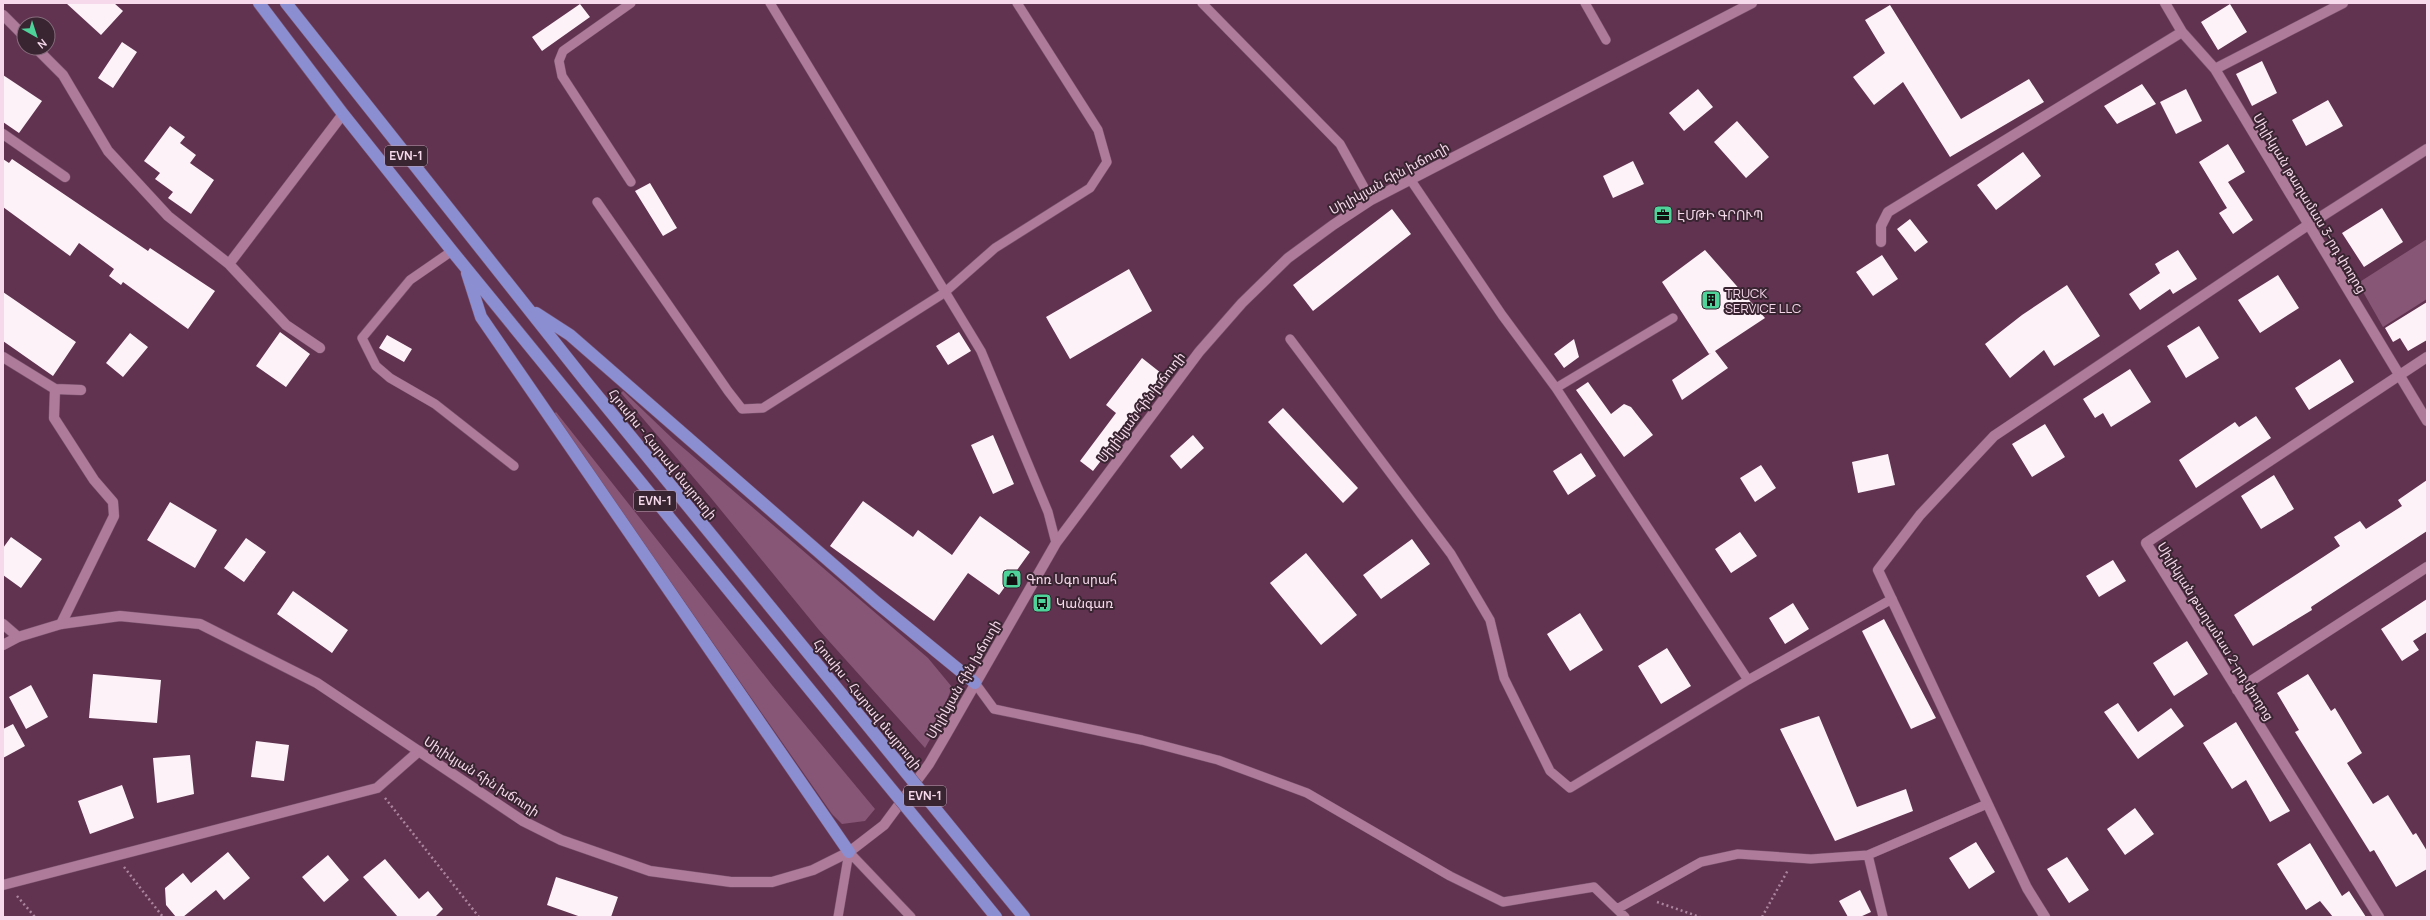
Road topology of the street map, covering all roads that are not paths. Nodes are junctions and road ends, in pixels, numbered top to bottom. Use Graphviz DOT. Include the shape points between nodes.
graph roads {
  1 [pos="259,3"];
  2 [pos="286,3"];
  3 [pos="631,3"];
  4 [pos="770,3"];
  5 [pos="1017,3"];
  6 [pos="1202,3"];
  7 [pos="1585,3"];
  8 [pos="1752,3"];
  9 [pos="2165,3"];
  10 [pos="2343,3"];
  11 [pos="3,15"];
  12 [pos="16,28"];
  13 [pos="2182,32"];
  14 [pos="1606,40"];
  15 [pos="44,56"];
  16 [pos="2214,69"];
  17 [pos="343,114"];
  18 [pos="3,134"];
  19 [pos="2427,149"];
  20 [pos="65,177"];
  21 [pos="1410,179"];
  22 [pos="631,182"];
  23 [pos="1371,200"];
  24 [pos="597,202"];
  25 [pos="2308,225"];
  26 [pos="1881,242"];
  27 [pos="452,251"];
  28 [pos="229,264"];
  29 [pos="465,266"];
  30 [pos="944,293"];
  31 [pos="528,308"];
  32 [pos="1673,318"];
  33 [pos="1290,339"];
  34 [pos="320,348"];
  35 [pos="2427,356"];
  36 [pos="3,357"];
  37 [pos="2398,376"];
  38 [pos="1556,388"];
  39 [pos="55,390"];
  40 [pos="81,390"];
  41 [pos="2427,421"];
  42 [pos="514,466"];
  43 [pos="1056,543"];
  44 [pos="2427,568"];
  45 [pos="1892,599"];
  46 [pos="3,624"];
  47 [pos="61,624"];
  48 [pos="18,637"];
  49 [pos="3,645"];
  50 [pos="1748,680"];
  51 [pos="975,683"];
  52 [pos="2238,690"];
  53 [pos="419,751"];
  54 [pos="1988,804"];
  55 [pos="849,852"];
  56 [pos="1868,854"];
  57 [pos="6,884"];
  58 [pos="1009,899"];
  59 [pos="1617,909"];
  60 [pos="995,916"];
  61 [pos="838,917"];
  62 [pos="911,917"];
  63 [pos="1024,917"];
  64 [pos="1626,917"];
  65 [pos="1883,917"];
  66 [pos="2045,917"];
  67 [pos="2379,917"];
  1 -- 17 [label="highway, EVN-1"];
  2 -- 31 [label="highway, Հյուսիս - Հարավ մայրուղի / EVN-1"];
  3 -- 22 [label="lane" via="563,51 558,61 562,76"];
  4 -- 30 [label="lane"];
  5 -- 30 [label="lane" via="1098,130 1106,162 1090,188 995,248"];
  6 -- 23 [label="lane" via="1340,144"];
  7 -- 14 [label="lane"];
  8 -- 21 [label="street, Սիլիկյան հին խճուղի"];
  9 -- 13 [label="street, Սիլիկյան թաղամաս 3-րդ փողոց"];
  10 -- 16 [label="street"];
  11 -- 12 [label="street"];
  13 -- 16 [label="street, Սիլիկյան թաղամաս 3-րդ փողոց"];
  13 -- 26 [label="street" via="1888,212 1881,226"];
  15 -- 28 [label="street" via="63,75 108,151 168,216"];
  16 -- 25 [label="street, Սիլիկյան թաղամաս 3-րդ փողոց"];
  17 -- 27 [label="highway, EVN-1"];
  17 -- 28 [label="street"];
  18 -- 20 [label="street"];
  19 -- 25 [label="street"];
  21 -- 23 [label="street, Սիլիկյան հին խճուղի"];
  21 -- 38 [label="lane" via="1502,315"];
  23 -- 43 [label="street, Սիլիկյան հին խճուղի" via="1288,258 1242,303 1199,352"];
  24 -- 30 [label="lane" via="742,409 763,408"];
  25 -- 37 [label="street, Սիլիկյան թաղամաս 3-րդ փողոց"];
  25 -- 45 [label="street" via="1994,436 1920,516 1878,570"];
  27 -- 29 [label="highway, EVN-1"];
  27 -- 42 [label="lane" via="410,280 362,338 376,366 390,378 435,404"];
  28 -- 34 [label="street" via="286,325"];
  29 -- 55 [label="highway" via="481,317"];
  29 -- 60 [label="highway, EVN-1, bridge"];
  30 -- 43 [label="lane" via="981,351 1048,512"];
  31 -- 51 [label="highway" via="570,335 876,602"];
  31 -- 58 [label="highway, Հյուսիս - Հարավ մայրուղի / EVN-1, bridge" via="706,530"];
  32 -- 38 [label="lane"];
  33 -- 50 [label="lane" via="1451,554 1490,620 1504,678 1550,771 1570,788"];
  35 -- 37 [label="street, Սիլիկյան թաղամաս 2-րդ փողոց"];
  36 -- 39 [label="street"];
  37 -- 41 [label="street, Սիլիկյան թաղամաս 3-րդ փողոց"];
  37 -- 52 [label="street, Սիլիկյան թաղամաս 2-րդ փողոց" via="2146,543"];
  38 -- 50 [label="lane"];
  39 -- 40 [label="street"];
  39 -- 47 [label="street" via="54,418 94,480 113,502 114,516"];
  43 -- 51 [label="street, Սիլիկյան հին խճուղի"];
  44 -- 52 [label="street"];
  45 -- 50 [label="lane"];
  45 -- 54 [label="street"];
  46 -- 48 [label="street"];
  47 -- 48 [label="street, Սիլիկյան հին խճուղի"];
  47 -- 53 [label="street, Սիլիկյան հին խճուղի" via="120,616 200,624 317,683"];
  48 -- 49 [label="street, Սիլիկյան հին խճուղի"];
  51 -- 55 [label="street, Սիլիկյան հին խճուղի" via="929,764 884,825"];
  51 -- 59 [label="lane" via="994,710 1150,742 1218,760 1307,793 1450,876 1503,902 1594,887"];
  52 -- 67 [label="street, Սիլիկյան թաղամաս 2-րդ փողոց"];
  53 -- 55 [label="street, Սիլիկյան հին խճուղի" via="523,821 561,840 650,871 731,882 772,882 813,870"];
  53 -- 57 [label="street" via="377,788"];
  54 -- 56 [label="lane"];
  54 -- 66 [label="street" via="2027,888"];
  55 -- 61 [label="lane"];
  55 -- 62 [label="lane"];
  56 -- 59 [label="lane" via="1811,859 1738,854 1701,862"];
  56 -- 65 [label="lane"];
  58 -- 60 [label="highway"];
  58 -- 63 [label="highway, Հյուսիս - Հարավ մայրուղի / EVN-1"];
  59 -- 64 [label="lane"];
}
